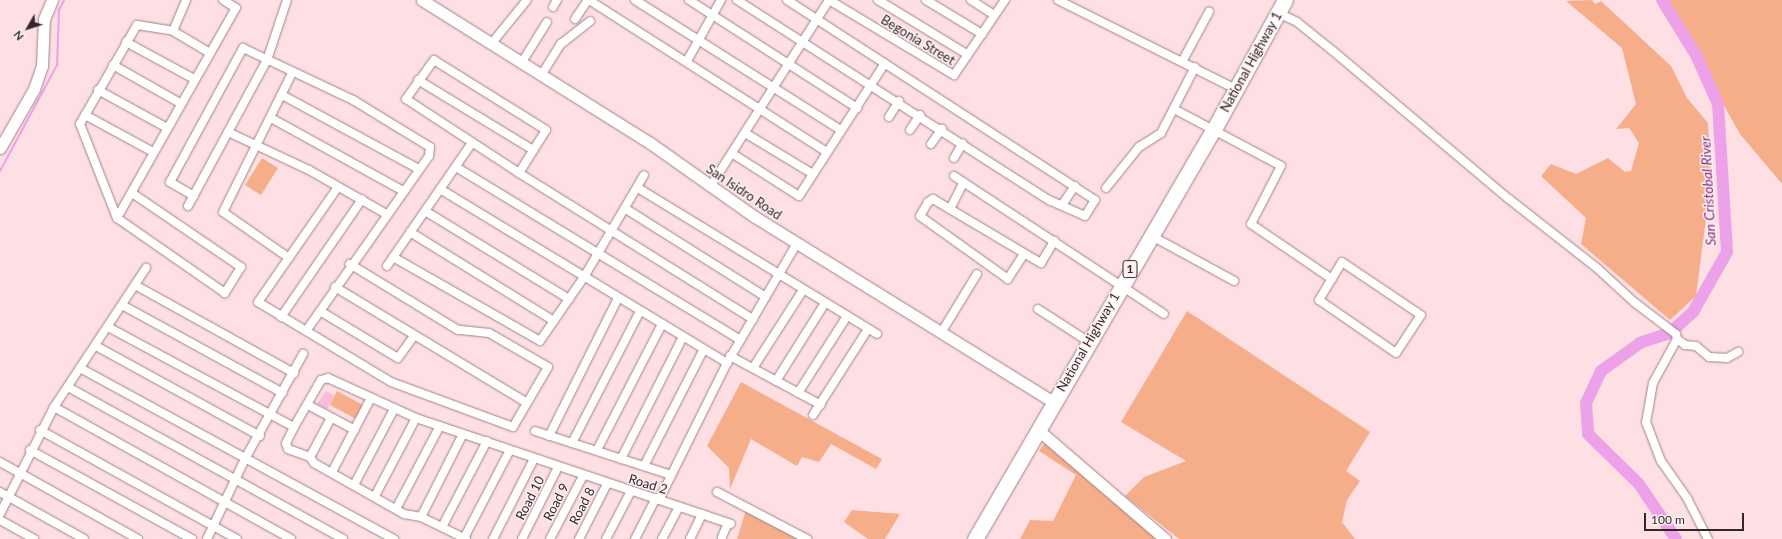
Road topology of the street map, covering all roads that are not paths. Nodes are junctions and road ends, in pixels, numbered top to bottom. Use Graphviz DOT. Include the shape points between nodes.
graph roads {
  1 [pos="52,0"];
  2 [pos="186,0"];
  3 [pos="223,0"];
  4 [pos="286,0"];
  5 [pos="422,0"];
  6 [pos="527,0"];
  7 [pos="589,0"];
  8 [pos="635,0"];
  9 [pos="689,0"];
  10 [pos="722,0"];
  11 [pos="737,0"];
  12 [pos="787,0"];
  13 [pos="829,0"];
  14 [pos="878,0"];
  15 [pos="926,0"];
  16 [pos="971,0"];
  17 [pos="1005,0"];
  18 [pos="1058,0"];
  19 [pos="1282,6"];
  20 [pos="1209,12"];
  21 [pos="713,15"];
  22 [pos="994,15"];
  23 [pos="817,18"];
  24 [pos="575,19"];
  25 [pos="590,21"];
  26 [pos="547,22"];
  27 [pos="173,31"];
  28 [pos="982,34"];
  29 [pos="699,40"];
  30 [pos="802,41"];
  31 [pos="126,42"];
  32 [pos="492,43"];
  33 [pos="210,53"];
  34 [pos="968,55"];
  35 [pos="267,60"];
  36 [pos="1183,60"];
  37 [pos="687,61"];
  38 [pos="522,62"];
  39 [pos="787,63"];
  40 [pos="885,63"];
  41 [pos="113,65"];
  42 [pos="1195,68"];
  43 [pos="292,73"];
  44 [pos="542,74"];
  45 [pos="194,79"];
  46 [pos="418,80"];
  47 [pos="871,85"];
  48 [pos="774,87"];
  49 [pos="1236,89"];
  50 [pos="98,90"];
  51 [pos="282,95"];
  52 [pos="899,101"];
  53 [pos="180,103"];
  54 [pos="857,108"];
  55 [pos="1174,109"];
  56 [pos="759,110"];
  57 [pos="85,115"];
  58 [pos="920,115"];
  59 [pos="889,117"];
  60 [pos="271,118"];
  61 [pos="166,128"];
  62 [pos="942,129"];
  63 [pos="1214,129"];
  64 [pos="841,130"];
  65 [pos="910,130"];
  66 [pos="228,132"];
  67 [pos="745,133"];
  68 [pos="472,143"];
  69 [pos="963,143"];
  70 [pos="255,144"];
  71 [pos="931,144"];
  72 [pos="0,148"];
  73 [pos="533,150"];
  74 [pos="153,152"];
  75 [pos="827,152"];
  76 [pos="733,154"];
  77 [pos="954,158"];
  78 [pos="456,167"];
  79 [pos="419,169"];
  80 [pos="519,173"];
  81 [pos="813,174"];
  82 [pos="644,175"];
  83 [pos="954,176"];
  84 [pos="964,182"];
  85 [pos="1076,186"];
  86 [pos="338,187"];
  87 [pos="710,187"];
  88 [pos="440,188"];
  89 [pos="638,188"];
  90 [pos="1106,188"];
  91 [pos="403,191"];
  92 [pos="132,193"];
  93 [pos="194,196"];
  94 [pos="362,199"];
  95 [pos="1062,205"];
  96 [pos="188,206"];
  97 [pos="626,209"];
  98 [pos="950,209"];
  99 [pos="425,211"];
  100 [pos="386,214"];
  101 [pos="117,218"];
  102 [pos="613,231"];
  103 [pos="410,232"];
  104 [pos="1150,235"];
  105 [pos="1054,241"];
  106 [pos="797,243"];
  107 [pos="597,254"];
  108 [pos="1024,254"];
  109 [pos="393,256"];
  110 [pos="289,258"];
  111 [pos="350,264"];
  112 [pos="387,266"];
  113 [pos="146,268"];
  114 [pos="977,274"];
  115 [pos="779,275"];
  116 [pos="584,277"];
  117 [pos="1332,279"];
  118 [pos="1234,281"];
  119 [pos="136,285"];
  120 [pos="1121,285"];
  121 [pos="335,287"];
  122 [pos="803,290"];
  123 [pos="766,297"];
  124 [pos="618,298"];
  125 [pos="569,299"];
  126 [pos="825,303"];
  127 [pos="122,305"];
  128 [pos="1038,309"];
  129 [pos="320,311"];
  130 [pos="640,311"];
  131 [pos="1164,314"];
  132 [pos="847,316"];
  133 [pos="282,317"];
  134 [pos="753,318"];
  135 [pos="554,321"];
  136 [pos="662,324"];
  137 [pos="108,327"];
  138 [pos="868,329"];
  139 [pos="306,331"];
  140 [pos="941,333"];
  141 [pos="877,334"];
  142 [pos="414,336"];
  143 [pos="683,336"];
  144 [pos="1677,339"];
  145 [pos="740,340"];
  146 [pos="1089,342"];
  147 [pos="96,346"];
  148 [pos="704,349"];
  149 [pos="1738,352"];
  150 [pos="304,354"];
  151 [pos="729,359"];
  152 [pos="80,368"];
  153 [pos="753,368"];
  154 [pos="294,372"];
  155 [pos="776,381"];
  156 [pos="68,387"];
  157 [pos="283,393"];
  158 [pos="798,393"];
  159 [pos="371,398"];
  160 [pos="1053,402"];
  161 [pos="527,403"];
  162 [pos="821,405"];
  163 [pos="308,406"];
  164 [pos="54,407"];
  165 [pos="394,409"];
  166 [pos="813,415"];
  167 [pos="271,416"];
  168 [pos="331,418"];
  169 [pos="416,418"];
  170 [pos="294,426"];
  171 [pos="440,426"];
  172 [pos="1036,429"];
  173 [pos="40,430"];
  174 [pos="355,430"];
  175 [pos="535,431"];
  176 [pos="463,434"];
  177 [pos="260,436"];
  178 [pos="549,436"];
  179 [pos="487,441"];
  180 [pos="572,443"];
  181 [pos="30,450"];
  182 [pos="510,450"];
  183 [pos="597,450"];
  184 [pos="246,457"];
  185 [pos="310,457"];
  186 [pos="534,459"];
  187 [pos="621,459"];
  188 [pos="0,462"];
  189 [pos="644,466"];
  190 [pos="558,467"];
  191 [pos="332,472"];
  192 [pos="18,473"];
  193 [pos="671,475"];
  194 [pos="583,476"];
  195 [pos="235,479"];
  196 [pos="607,484"];
  197 [pos="354,485"];
  198 [pos="631,491"];
  199 [pos="0,492"];
  200 [pos="717,492"];
  201 [pos="375,496"];
  202 [pos="8,497"];
  203 [pos="658,499"];
  204 [pos="224,503"];
  205 [pos="679,506"];
  206 [pos="396,509"];
  207 [pos="0,514"];
  208 [pos="702,514"];
  209 [pos="421,518"];
  210 [pos="0,520"];
  211 [pos="213,526"];
  212 [pos="442,527"];
  213 [pos="722,537"];
  214 [pos="465,538"];
  215 [pos="34,539"];
  216 [pos="84,539"];
  217 [pos="138,539"];
  218 [pos="192,539"];
  219 [pos="207,539"];
  220 [pos="237,539"];
  221 [pos="291,539"];
  222 [pos="343,539"];
  223 [pos="394,539"];
  224 [pos="493,539"];
  225 [pos="522,539"];
  226 [pos="550,539"];
  227 [pos="579,539"];
  228 [pos="606,539"];
  229 [pos="635,539"];
  230 [pos="662,539"];
  231 [pos="690,539"];
  232 [pos="807,539"];
  233 [pos="975,539"];
  234 [pos="1165,539"];
  235 [pos="1708,539"];
  1 -- 72 [label="street" via="44,19 42,66 34,89"];
  2 -- 27 [label="street"];
  3 -- 33 [label="street" via="236,8"];
  4 -- 35 [label="street"];
  5 -- 32 [label="street, San Isidro Road"];
  6 -- 32 [label="street"];
  7 -- 24 [label="street"];
  7 -- 37 [label="street"];
  8 -- 29 [label="street"];
  9 -- 21 [label="street"];
  10 -- 21 [label="street"];
  11 -- 30 [label="street"];
  12 -- 23 [label="street"];
  13 -- 23 [label="street"];
  13 -- 34 [label="street, Begonia Street" via="954,75"];
  14 -- 34 [label="street"];
  15 -- 28 [label="street"];
  16 -- 22 [label="street"];
  17 -- 22 [label="street"];
  18 -- 36 [label="street"];
  19 -- 49 [label="highway, National Highway 1 / 1"];
  19 -- 144 [label="street" via="1297,22 1514,203 1598,268 1634,302 1676,334"];
  20 -- 36 [label="street"];
  21 -- 29 [label="street"];
  21 -- 39 [label="street"];
  22 -- 28 [label="street"];
  23 -- 30 [label="street"];
  23 -- 40 [label="street"];
  25 -- 44 [label="street" via="561,44"];
  26 -- 38 [label="street"];
  27 -- 31 [label="street" via="137,25"];
  27 -- 33 [label="street"];
  28 -- 34 [label="street"];
  29 -- 37 [label="street"];
  29 -- 48 [label="street"];
  30 -- 39 [label="street"];
  30 -- 47 [label="street"];
  31 -- 41 [label="street"];
  31 -- 45 [label="street"];
  32 -- 38 [label="street, San Isidro Road"];
  33 -- 45 [label="street"];
  35 -- 43 [label="street"];
  35 -- 66 [label="street"];
  35 -- 93 [label="street" via="243,48 170,182"];
  36 -- 42 [label="street"];
  37 -- 56 [label="street"];
  38 -- 44 [label="street, San Isidro Road"];
  39 -- 48 [label="street"];
  39 -- 54 [label="street"];
  40 -- 47 [label="street"];
  40 -- 85 [label="street"];
  41 -- 50 [label="street"];
  41 -- 53 [label="street"];
  42 -- 49 [label="street"];
  42 -- 55 [label="street"];
  43 -- 51 [label="street"];
  43 -- 79 [label="street" via="353,100 430,147 429,156"];
  44 -- 87 [label="street, San Isidro Road" via="650,143"];
  45 -- 53 [label="street"];
  46 -- 68 [label="street" via="406,99"];
  46 -- 73 [label="street"];
  46 -- 73 [label="street" via="434,60 546,130"];
  47 -- 52 [label="street"];
  47 -- 54 [label="street"];
  48 -- 56 [label="street"];
  48 -- 64 [label="street"];
  49 -- 63 [label="highway, National Highway 1 / 1"];
  50 -- 57 [label="street"];
  50 -- 61 [label="street"];
  51 -- 60 [label="street"];
  51 -- 79 [label="street"];
  52 -- 58 [label="street"];
  52 -- 59 [label="street"];
  53 -- 61 [label="street"];
  54 -- 64 [label="street"];
  55 -- 63 [label="street"];
  55 -- 90 [label="street" via="1161,133 1139,147"];
  56 -- 67 [label="street"];
  56 -- 75 [label="street"];
  57 -- 74 [label="street"];
  57 -- 101 [label="street" via="80,124"];
  58 -- 62 [label="street"];
  58 -- 65 [label="street"];
  60 -- 70 [label="street"];
  60 -- 91 [label="street"];
  61 -- 74 [label="street"];
  62 -- 69 [label="street"];
  62 -- 71 [label="street"];
  63 -- 104 [label="highway, National Highway 1 / 1"];
  63 -- 117 [label="street" via="1281,166 1251,224"];
  64 -- 75 [label="street"];
  66 -- 70 [label="street"];
  66 -- 93 [label="street"];
  67 -- 76 [label="street"];
  67 -- 81 [label="street"];
  68 -- 78 [label="street"];
  68 -- 80 [label="street"];
  69 -- 77 [label="street"];
  69 -- 95 [label="street"];
  70 -- 86 [label="street"];
  70 -- 110 [label="street" via="223,212"];
  73 -- 80 [label="street"];
  74 -- 92 [label="street"];
  75 -- 81 [label="street"];
  76 -- 81 [label="street" via="799,196"];
  76 -- 87 [label="street"];
  78 -- 88 [label="street"];
  78 -- 107 [label="street"];
  79 -- 91 [label="street"];
  80 -- 102 [label="street"];
  82 -- 89 [label="street"];
  83 -- 84 [label="street"];
  84 -- 98 [label="street"];
  84 -- 105 [label="street"];
  85 -- 95 [label="street"];
  85 -- 95 [label="street" via="1095,200 1085,216"];
  86 -- 94 [label="street"];
  86 -- 110 [label="street"];
  87 -- 106 [label="street, San Isidro Road"];
  88 -- 99 [label="street"];
  88 -- 116 [label="street"];
  89 -- 97 [label="street"];
  89 -- 115 [label="street"];
  91 -- 100 [label="street"];
  92 -- 101 [label="street"];
  92 -- 101 [label="street" via="241,267 225,293"];
  93 -- 96 [label="street"];
  94 -- 100 [label="street"];
  94 -- 133 [label="street"];
  97 -- 102 [label="street"];
  97 -- 123 [label="street"];
  98 -- 108 [label="street"];
  98 -- 108 [label="street" via="933,199 920,216 1008,279"];
  99 -- 103 [label="street"];
  99 -- 125 [label="street"];
  100 -- 111 [label="street"];
  102 -- 107 [label="street"];
  102 -- 134 [label="street"];
  103 -- 109 [label="street"];
  103 -- 135 [label="street"];
  104 -- 118 [label="street"];
  104 -- 120 [label="highway, National Highway 1 / 1"];
  105 -- 108 [label="street" via="1041,263"];
  105 -- 120 [label="street"];
  106 -- 115 [label="street"];
  106 -- 140 [label="street, San Isidro Road"];
  107 -- 116 [label="street"];
  107 -- 145 [label="street"];
  109 -- 112 [label="street"];
  109 -- 135 [label="street" via="540,341"];
  110 -- 133 [label="street" via="258,302"];
  111 -- 121 [label="street"];
  111 -- 161 [label="street" via="458,330 489,333 548,367"];
  113 -- 119 [label="street"];
  114 -- 140 [label="street"];
  115 -- 122 [label="street"];
  115 -- 123 [label="street"];
  116 -- 124 [label="street"];
  116 -- 125 [label="street"];
  117 -- 117 [label="street" via="1342,262 1420,315 1396,353 1319,300"];
  119 -- 127 [label="street"];
  119 -- 154 [label="street"];
  120 -- 131 [label="street"];
  120 -- 146 [label="highway, National Highway 1 / 1"];
  121 -- 129 [label="street"];
  121 -- 142 [label="street"];
  122 -- 126 [label="street"];
  122 -- 153 [label="street"];
  123 -- 134 [label="street"];
  124 -- 130 [label="street"];
  124 -- 178 [label="street"];
  125 -- 135 [label="street"];
  126 -- 132 [label="street"];
  126 -- 155 [label="street"];
  127 -- 137 [label="street"];
  127 -- 157 [label="street"];
  128 -- 146 [label="street"];
  129 -- 139 [label="street"];
  129 -- 142 [label="street" via="398,358"];
  130 -- 136 [label="street"];
  130 -- 180 [label="street"];
  132 -- 138 [label="street"];
  132 -- 158 [label="street"];
  133 -- 139 [label="street"];
  134 -- 145 [label="street"];
  136 -- 143 [label="street"];
  136 -- 183 [label="street"];
  137 -- 147 [label="street"];
  137 -- 167 [label="street"];
  138 -- 141 [label="street"];
  138 -- 162 [label="street"];
  139 -- 161 [label="street" via="391,382 513,427"];
  140 -- 160 [label="street, San Isidro Road"];
  142 -- 161 [label="street"];
  143 -- 148 [label="street"];
  143 -- 187 [label="street"];
  144 -- 149 [label="street" via="1685,345 1696,346 1709,357 1727,358"];
  144 -- 235 [label="street" via="1654,383 1646,422 1661,461 1687,498"];
  145 -- 151 [label="street"];
  146 -- 160 [label="highway, National Highway 1 / 1"];
  147 -- 152 [label="street"];
  147 -- 177 [label="street"];
  148 -- 151 [label="street"];
  148 -- 189 [label="street"];
  150 -- 154 [label="street"];
  151 -- 153 [label="street"];
  151 -- 193 [label="street"];
  152 -- 156 [label="street"];
  152 -- 184 [label="street"];
  153 -- 155 [label="street"];
  154 -- 157 [label="street"];
  155 -- 158 [label="street"];
  156 -- 164 [label="street"];
  156 -- 195 [label="street"];
  157 -- 167 [label="street"];
  158 -- 162 [label="street"];
  159 -- 163 [label="street, Road 2" via="325,377"];
  159 -- 165 [label="street, Road 2"];
  159 -- 174 [label="street"];
  160 -- 172 [label="highway, National Highway 1 / 1"];
  162 -- 166 [label="street"];
  163 -- 168 [label="street"];
  163 -- 170 [label="street"];
  164 -- 173 [label="street"];
  164 -- 204 [label="street"];
  165 -- 169 [label="street, Road 2"];
  165 -- 197 [label="street"];
  167 -- 170 [label="street"];
  167 -- 177 [label="street"];
  168 -- 174 [label="street"];
  168 -- 185 [label="street"];
  169 -- 171 [label="street, Road 2"];
  169 -- 201 [label="street"];
  170 -- 185 [label="street" via="286,447"];
  171 -- 176 [label="street, Road 2"];
  171 -- 206 [label="street"];
  172 -- 233 [label="highway, National Highway 1 / 1"];
  172 -- 234 [label="street"];
  173 -- 181 [label="street"];
  173 -- 211 [label="street"];
  174 -- 191 [label="street"];
  175 -- 178 [label="street"];
  176 -- 179 [label="street, Road 2"];
  176 -- 209 [label="street"];
  177 -- 184 [label="street"];
  178 -- 180 [label="street"];
  179 -- 182 [label="street, Road 2"];
  179 -- 212 [label="street"];
  180 -- 183 [label="street"];
  181 -- 192 [label="street"];
  181 -- 218 [label="street"];
  182 -- 186 [label="street, Road 2"];
  182 -- 214 [label="street"];
  183 -- 187 [label="street"];
  184 -- 195 [label="street"];
  184 -- 223 [label="street"];
  185 -- 191 [label="street"];
  186 -- 190 [label="street, Road 2"];
  186 -- 224 [label="street"];
  187 -- 189 [label="street"];
  188 -- 192 [label="street"];
  189 -- 193 [label="street"];
  190 -- 194 [label="street, Road 2"];
  190 -- 225 [label="street, Road 10"];
  191 -- 197 [label="street"];
  192 -- 202 [label="street"];
  192 -- 217 [label="street"];
  193 -- 203 [label="street"];
  194 -- 196 [label="street, Road 2"];
  194 -- 226 [label="street, Road 9"];
  195 -- 204 [label="street"];
  195 -- 222 [label="street"];
  196 -- 198 [label="street, Road 2"];
  196 -- 227 [label="street, Road 8"];
  197 -- 201 [label="street"];
  198 -- 203 [label="street, Road 2"];
  198 -- 228 [label="street"];
  199 -- 202 [label="street"];
  200 -- 232 [label="street"];
  201 -- 206 [label="street"];
  202 -- 207 [label="street"];
  202 -- 216 [label="street"];
  203 -- 205 [label="street, Road 2"];
  203 -- 229 [label="street"];
  204 -- 211 [label="street"];
  204 -- 221 [label="street"];
  205 -- 208 [label="street, Road 2"];
  205 -- 230 [label="street"];
  206 -- 209 [label="street" via="412,517"];
  208 -- 213 [label="street, Road 2" via="729,523"];
  208 -- 231 [label="street"];
  209 -- 212 [label="street"];
  210 -- 215 [label="street"];
  211 -- 219 [label="street"];
  211 -- 220 [label="street"];
  212 -- 214 [label="street"];
}
